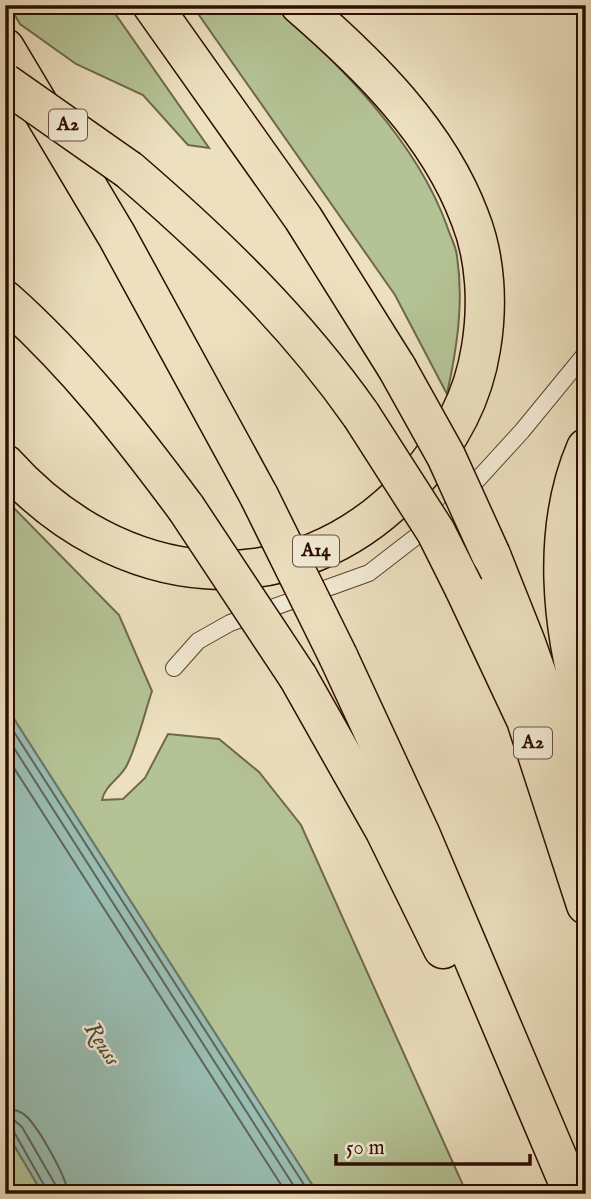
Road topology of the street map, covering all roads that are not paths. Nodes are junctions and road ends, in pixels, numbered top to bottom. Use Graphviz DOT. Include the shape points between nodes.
graph roads {
  1 [pos="152,5"];
  2 [pos="300,5"];
  3 [pos="5,48"];
  4 [pos="5,83"];
  5 [pos="5,300"];
  6 [pos="586,353"];
  7 [pos="586,448"];
  8 [pos="5,464"];
  9 [pos="174,668"];
  10 [pos="586,712"];
  11 [pos="586,812"];
  12 [pos="586,905"];
  13 [pos="548,1194"];
  14 [pos="573,1194"];
  1 -- 11 [label="highway, bridge" via="303,218 446,456 526,643"];
  2 -- 8 [label="highway, A14" via="394,95 441,159 471,219 484,280 483,336 468,398 443,446 402,494 370,522 307,555 243,569 164,564 124,552 63,519"];
  3 -- 14 [label="highway, A14, bridge" via="117,236 259,496 420,832"];
  4 -- 12 [label="highway, A2, bridge" via="129,170 192,224 271,302 330,371 436,532 464,588 526,720"];
  5 -- 13 [label="highway, bridge" via="81,374 127,429 186,508 298,677 385,831 437,935"];
  6 -- 9 [label="lane" via="448,512 369,573 230,623 198,641"];
  7 -- 10 [label="highway" via="570,502 563,569"];
}
